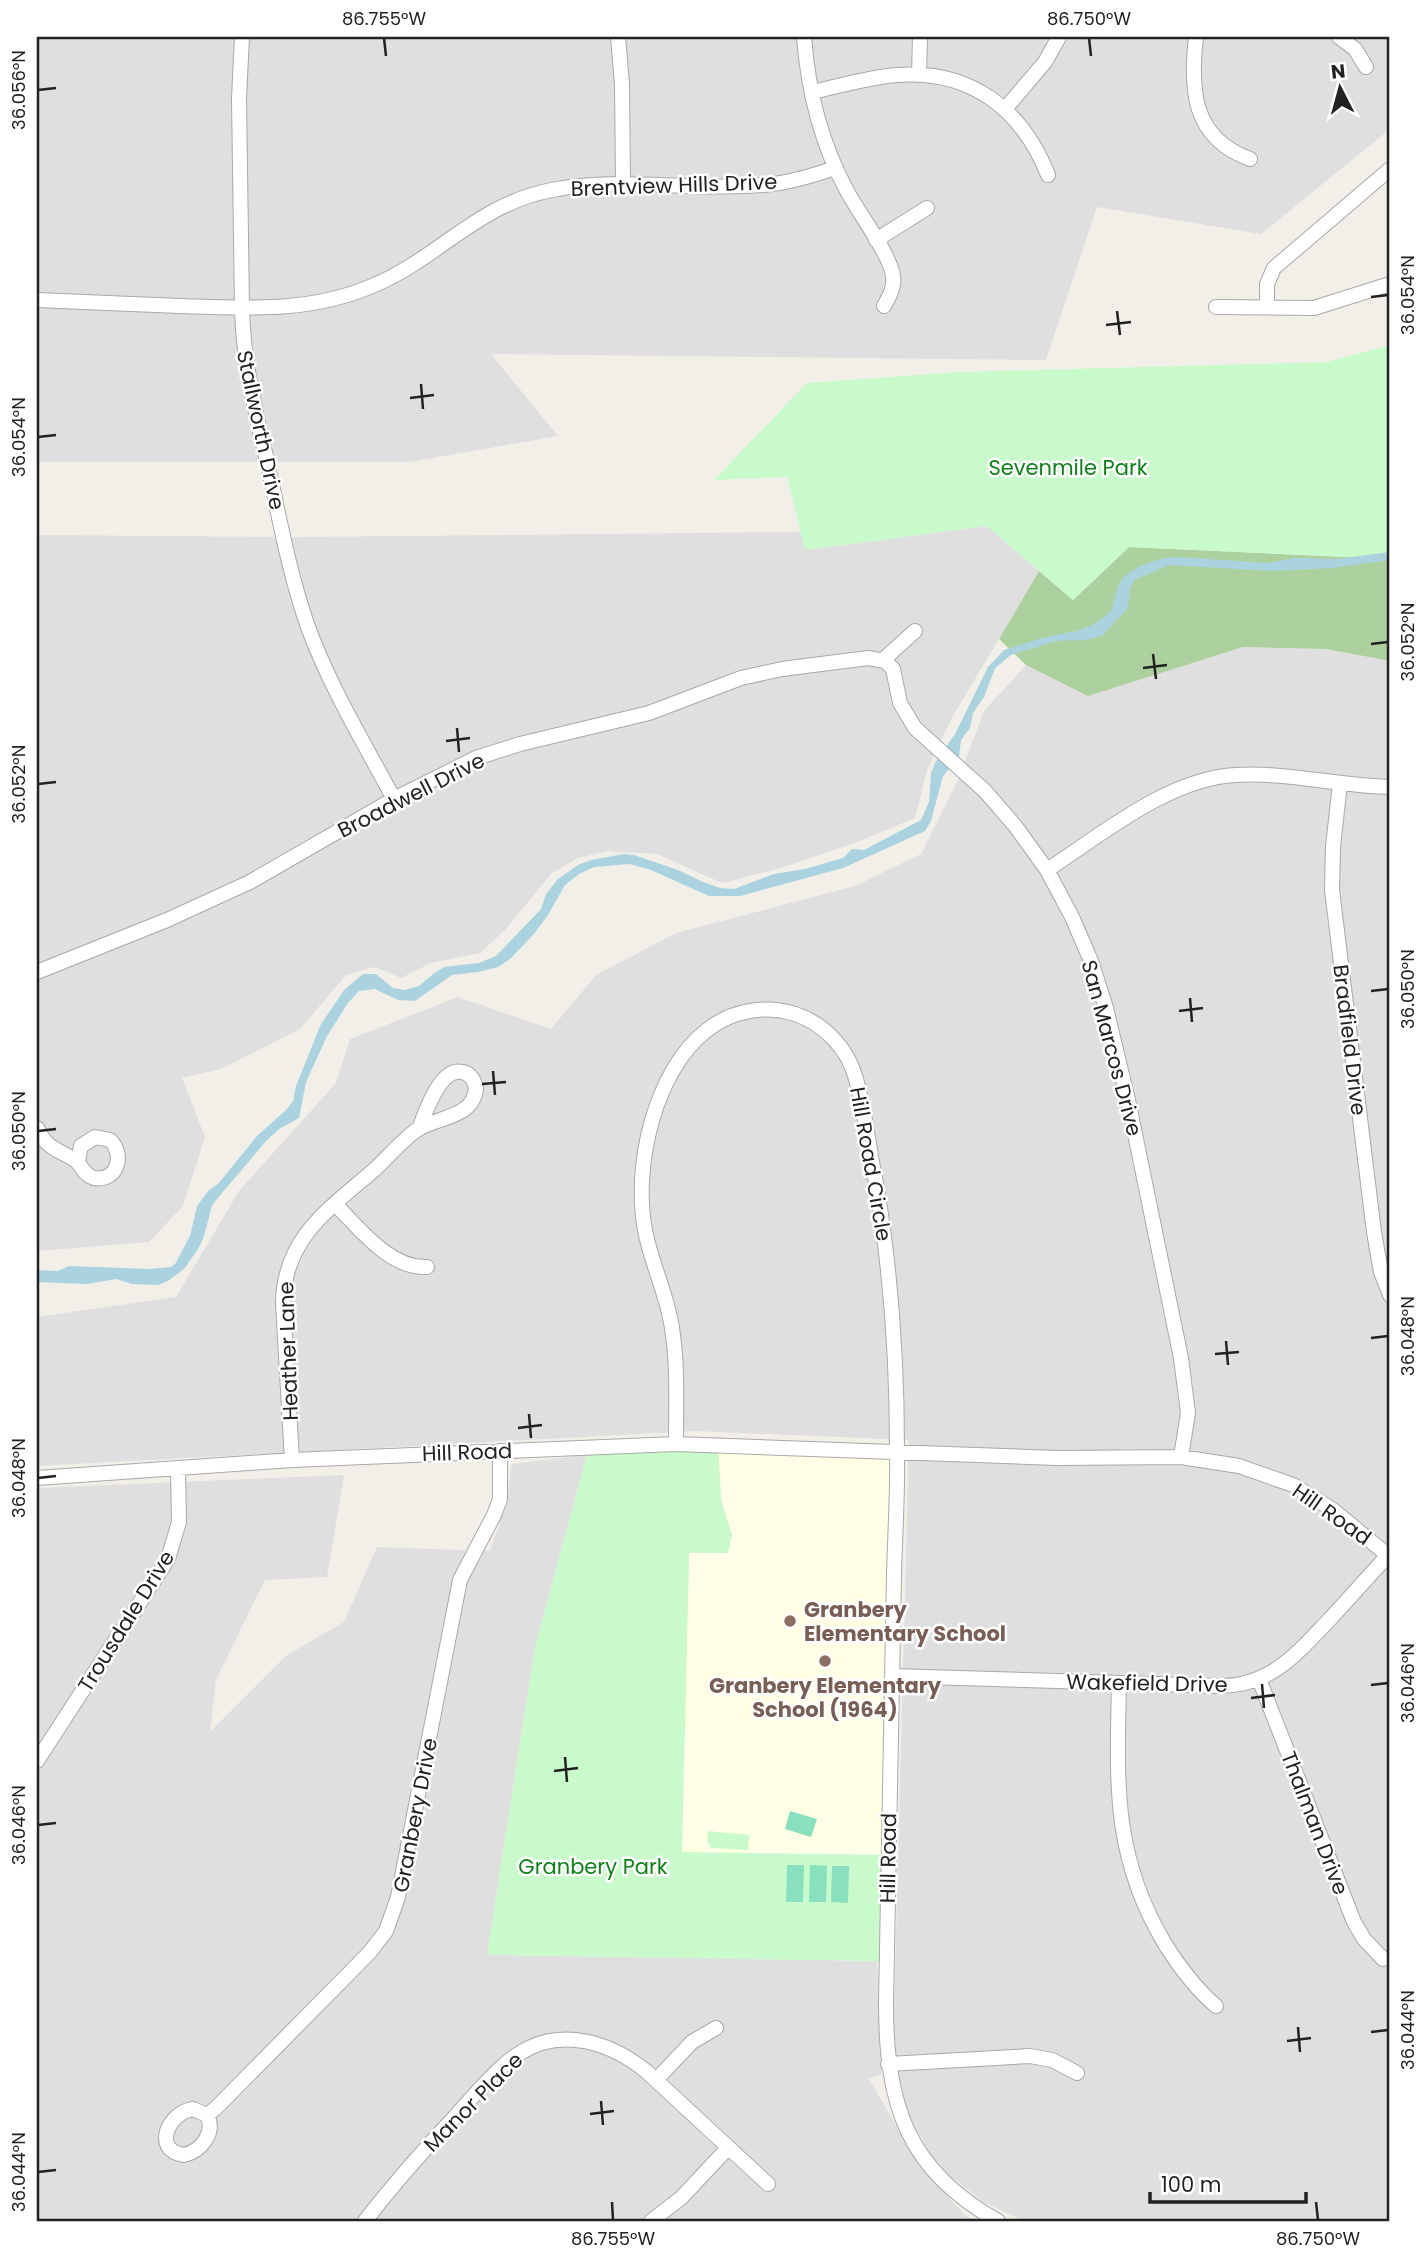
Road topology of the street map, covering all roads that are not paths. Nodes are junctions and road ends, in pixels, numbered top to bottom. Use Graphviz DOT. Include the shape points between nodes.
graph roads {
  1 [pos="242,37"];
  2 [pos="618,37"];
  3 [pos="804,37"];
  4 [pos="920,37"];
  5 [pos="1059,37"];
  6 [pos="1196,37"];
  7 [pos="1339,37"];
  8 [pos="1366,67"];
  9 [pos="919,75"];
  10 [pos="812,92"];
  11 [pos="1005,109"];
  12 [pos="1250,159"];
  13 [pos="835,168"];
  14 [pos="1390,169"];
  15 [pos="1048,175"];
  16 [pos="623,184"];
  17 [pos="927,208"];
  18 [pos="876,240"];
  19 [pos="1390,284"];
  20 [pos="37,300"];
  21 [pos="884,306"];
  22 [pos="1216,307"];
  23 [pos="1267,307"];
  24 [pos="242,308"];
  25 [pos="915,631"];
  26 [pos="884,660"];
  27 [pos="1340,783"];
  28 [pos="1390,787"];
  29 [pos="394,799"];
  30 [pos="1047,870"];
  31 [pos="37,971"];
  32 [pos="37,1128"];
  33 [pos="419,1129"];
  34 [pos="78,1161"];
  35 [pos="335,1204"];
  36 [pos="427,1267"];
  37 [pos="1390,1295"];
  38 [pos="676,1444"];
  39 [pos="500,1451"];
  40 [pos="897,1451"];
  41 [pos="1181,1457"];
  42 [pos="292,1460"];
  43 [pos="178,1470"];
  44 [pos="37,1478"];
  45 [pos="1390,1555"];
  46 [pos="892,1676"];
  47 [pos="1259,1679"];
  48 [pos="1119,1683"];
  49 [pos="37,1761"];
  50 [pos="1383,1959"];
  51 [pos="1216,2006"];
  52 [pos="716,2028"];
  53 [pos="888,2064"];
  54 [pos="1077,2073"];
  55 [pos="656,2080"];
  56 [pos="206,2115"];
  57 [pos="728,2148"];
  58 [pos="768,2184"];
  59 [pos="365,2221"];
  60 [pos="651,2221"];
  61 [pos="998,2221"];
  1 -- 24 [label="street, Stallworth Drive"];
  2 -- 16 [label="street"];
  3 -- 10 [label="street"];
  4 -- 9 [label="street"];
  5 -- 11 [label="street" via="1045,62"];
  6 -- 12 [label="street" via="1192,78 1200,113 1224,145"];
  7 -- 8 [label="street" via="1355,48"];
  9 -- 10 [label="street" via="886,76"];
  9 -- 11 [label="street" via="964,84"];
  10 -- 13 [label="street"];
  11 -- 15 [label="street" via="1030,139"];
  13 -- 16 [label="street, Brentview Hills Drive" via="763,185"];
  13 -- 18 [label="street"];
  14 -- 23 [label="street" via="1274,268 1267,284"];
  16 -- 24 [label="street, Brentview Hills Drive" via="566,188 512,202 474,221 393,276 346,296 293,307"];
  17 -- 18 [label="street"];
  18 -- 21 [label="street" via="894,278"];
  19 -- 23 [label="street" via="1314,308"];
  20 -- 24 [label="street, Brentview Hills Drive"];
  22 -- 23 [label="street"];
  24 -- 29 [label="street, Stallworth Drive" via="250,385 303,610 336,691"];
  25 -- 26 [label="street"];
  26 -- 29 [label="street, Broadwell Drive" via="868,658 741,678 649,713 476,758"];
  26 -- 30 [label="street, San Marcos Drive" via="892,669 907,716 919,732 1001,809"];
  27 -- 28 [label="street"];
  27 -- 30 [label="street" via="1258,775 1197,782 1156,800"];
  27 -- 37 [label="street, Bradfield Drive" via="1333,847 1335,922 1374,1232"];
  29 -- 31 [label="street, Broadwell Drive" via="213,900"];
  30 -- 41 [label="street, San Marcos Drive" via="1097,977 1128,1100 1186,1388 1188,1418"];
  32 -- 34 [label="street" via="53,1149"];
  33 -- 35 [label="street, Heather Lane"];
  35 -- 36 [label="street" via="397,1259 413,1267"];
  35 -- 42 [label="street, Heather Lane" via="302,1239 284,1279"];
  38 -- 39 [label="street, Hill Road"];
  38 -- 40 [label="street, Hill Road"];
  38 -- 40 [label="street, Hill Road Circle" via="673,1332 642,1213 648,1136 663,1092 699,1037 734,1015 775,1010 803,1018 831,1036 857,1081 886,1245"];
  39 -- 42 [label="street, Hill Road"];
  39 -- 56 [label="street, Granbery Drive" via="500,1499 460,1580 390,1922 370,1952"];
  40 -- 41 [label="street, Hill Road" via="1057,1458"];
  40 -- 46 [label="street, Hill Road"];
  41 -- 45 [label="street, Hill Road" via="1239,1466 1293,1485"];
  42 -- 43 [label="street, Hill Road"];
  43 -- 44 [label="street, Hill Road"];
  43 -- 49 [label="street, Trousdale Drive" via="179,1522 168,1559"];
  45 -- 47 [label="street, Wakefield Drive" via="1295,1656"];
  46 -- 48 [label="street, Wakefield Drive"];
  46 -- 53 [label="street, Hill Road"];
  47 -- 48 [label="street, Wakefield Drive" via="1227,1686"];
  47 -- 50 [label="street, Thalman Drive" via="1354,1922"];
  48 -- 51 [label="street" via="1119,1809 1133,1875 1170,1952 1192,1984"];
  52 -- 55 [label="street" via="692,2042"];
  53 -- 54 [label="street" via="1024,2055 1052,2060"];
  53 -- 61 [label="street, Hill Road" via="900,2114 923,2158 954,2192"];
  55 -- 57 [label="street, Manor Place"];
  55 -- 59 [label="street, Manor Place" via="621,2053 588,2041 555,2040 520,2052 441,2131"];
  57 -- 58 [label="street, Manor Place"];
  57 -- 60 [label="street" via="681,2198"];
}
